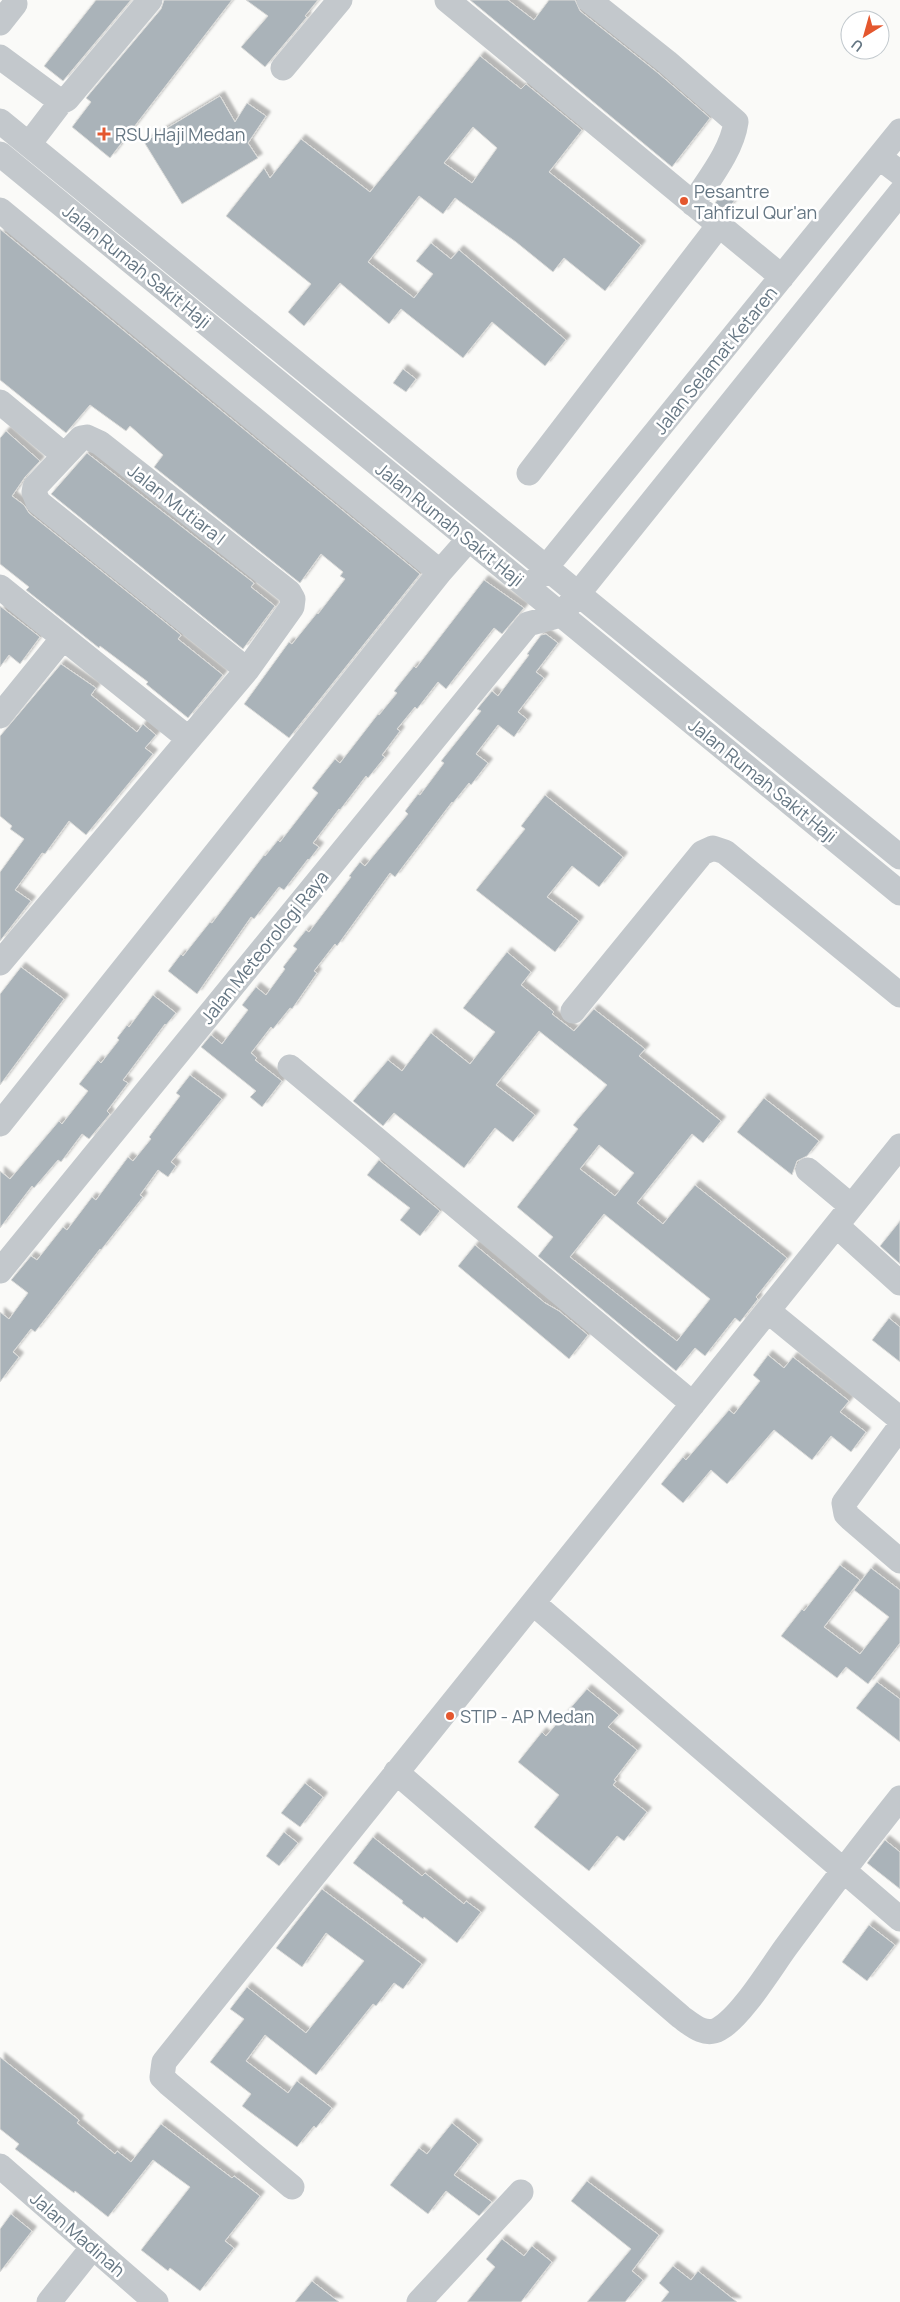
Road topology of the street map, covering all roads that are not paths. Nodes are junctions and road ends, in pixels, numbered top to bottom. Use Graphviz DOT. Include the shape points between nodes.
graph roads {
  1 [pos="150,0"];
  2 [pos="340,0"];
  3 [pos="447,0"];
  4 [pos="589,0"];
  5 [pos="15,1"];
  6 [pos="0,23"];
  7 [pos="0,57"];
  8 [pos="284,68"];
  9 [pos="61,102"];
  10 [pos="0,121"];
  11 [pos="900,131"];
  12 [pos="29,144"];
  13 [pos="0,154"];
  14 [pos="879,157"];
  15 [pos="900,173"];
  16 [pos="900,193"];
  17 [pos="693,204"];
  18 [pos="0,210"];
  19 [pos="719,226"];
  20 [pos="782,277"];
  21 [pos="0,402"];
  22 [pos="64,454"];
  23 [pos="530,474"];
  24 [pos="469,539"];
  25 [pos="546,568"];
  26 [pos="440,572"];
  27 [pos="0,587"];
  28 [pos="529,589"];
  29 [pos="578,594"];
  30 [pos="561,615"];
  31 [pos="528,624"];
  32 [pos="63,638"];
  33 [pos="247,670"];
  34 [pos="0,716"];
  35 [pos="189,739"];
  36 [pos="900,857"];
  37 [pos="900,892"];
  38 [pos="0,963"];
  39 [pos="900,996"];
  40 [pos="572,1011"];
  41 [pos="290,1067"];
  42 [pos="0,1124"];
  43 [pos="900,1146"];
  44 [pos="808,1170"];
  45 [pos="844,1216"];
  46 [pos="0,1271"];
  47 [pos="900,1283"];
  48 [pos="768,1311"];
  49 [pos="693,1404"];
  50 [pos="900,1418"];
  51 [pos="900,1427"];
  52 [pos="900,1561"];
  53 [pos="533,1603"];
  54 [pos="396,1772"];
  55 [pos="900,1798"];
  56 [pos="844,1869"];
  57 [pos="900,1919"];
  58 [pos="0,2166"];
  59 [pos="292,2186"];
  60 [pos="522,2192"];
  61 [pos="92,2248"];
  62 [pos="49,2302"];
  63 [pos="156,2302"];
  64 [pos="419,2302"];
  1 -- 9 [label="street" via="67,99"];
  2 -- 8 [label="street"];
  3 -- 17 [label="street"];
  4 -- 17 [label="street" via="736,122 732,138"];
  5 -- 6 [label="street"];
  7 -- 9 [label="street"];
  9 -- 12 [label="street"];
  10 -- 12 [label="street, Jalan Rumah Sakit Haji"];
  11 -- 14 [label="street, Jalan Selamat Ketaren"];
  12 -- 25 [label="street, Jalan Rumah Sakit Haji"];
  13 -- 24 [label="street, Jalan Rumah Sakit Haji"];
  14 -- 15 [label="street"];
  14 -- 20 [label="street, Jalan Selamat Ketaren"];
  16 -- 29 [label="street"];
  17 -- 19 [label="street"];
  18 -- 26 [label="street"];
  19 -- 20 [label="street"];
  19 -- 23 [label="street"];
  20 -- 25 [label="street, Jalan Selamat Ketaren"];
  21 -- 22 [label="street"];
  22 -- 33 [label="street" via="35,487 38,502"];
  22 -- 33 [label="street, Jalan Mutiara I" via="81,438 95,440 289,592 293,599 292,607"];
  24 -- 26 [label="street"];
  24 -- 28 [label="street, Jalan Rumah Sakit Haji"];
  25 -- 28 [label="street, Jalan Selamat Ketaren"];
  25 -- 29 [label="street, Jalan Rumah Sakit Haji"];
  26 -- 42 [label="street"];
  27 -- 32 [label="street"];
  28 -- 30 [label="street, Jalan Rumah Sakit Haji"];
  28 -- 31 [label="street"];
  29 -- 30 [label="street"];
  29 -- 36 [label="street, Jalan Rumah Sakit Haji"];
  30 -- 31 [label="street"];
  30 -- 37 [label="street, Jalan Rumah Sakit Haji"];
  31 -- 46 [label="street, Jalan Meteorologi Raya"];
  32 -- 34 [label="street"];
  32 -- 35 [label="street"];
  33 -- 35 [label="street"];
  35 -- 38 [label="street"];
  39 -- 40 [label="street" via="725,852 713,848 702,852"];
  41 -- 49 [label="street"];
  43 -- 45 [label="street"];
  44 -- 45 [label="street"];
  45 -- 47 [label="street"];
  45 -- 48 [label="street"];
  48 -- 49 [label="street"];
  48 -- 50 [label="street"];
  49 -- 53 [label="street"];
  51 -- 52 [label="street" via="844,1503 846,1514"];
  53 -- 54 [label="street"];
  53 -- 56 [label="street"];
  54 -- 56 [label="street" via="681,2017 706,2032 718,2030 741,2009"];
  54 -- 59 [label="street" via="164,2062 162,2077 180,2095"];
  55 -- 56 [label="street"];
  56 -- 57 [label="street"];
  58 -- 61 [label="street, Jalan Madinah"];
  60 -- 64 [label="street"];
  61 -- 62 [label="street"];
  61 -- 63 [label="street, Jalan Madinah"];
}
